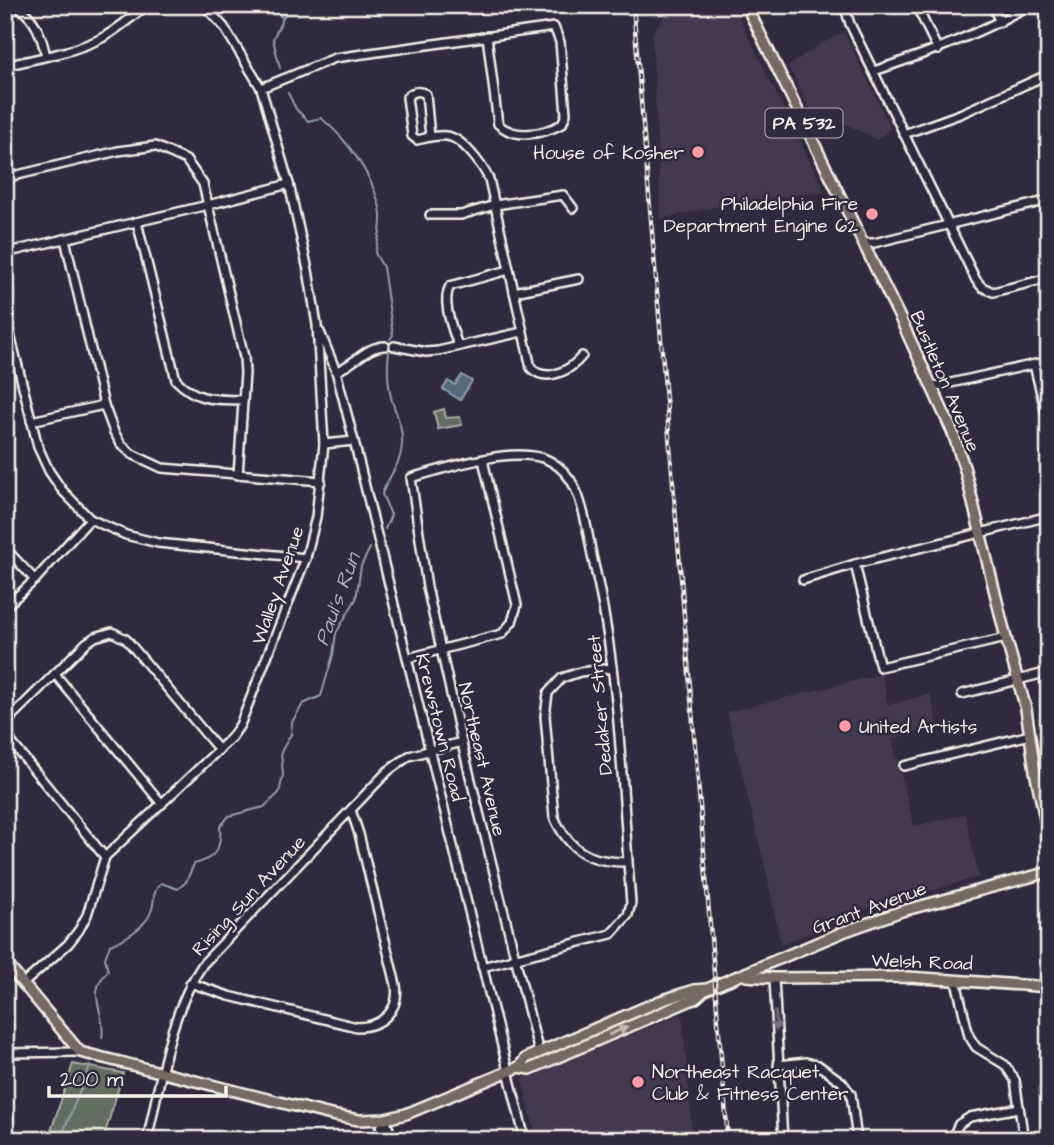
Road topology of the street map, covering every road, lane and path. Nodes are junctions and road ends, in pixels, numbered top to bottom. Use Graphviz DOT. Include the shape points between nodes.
graph roads {
  1 [pos="16,5"];
  2 [pos="147,5"];
  3 [pos="204,5"];
  4 [pos="844,5"];
  5 [pos="916,5"];
  6 [pos="992,5"];
  7 [pos="1029,5"];
  8 [pos="749,6"];
  9 [pos="1000,22"];
  10 [pos="487,36"];
  11 [pos="938,50"];
  12 [pos="46,56"];
  13 [pos="5,66"];
  14 [pos="873,71"];
  15 [pos="1049,74"];
  16 [pos="261,88"];
  17 [pos="904,134"];
  18 [pos="430,137"];
  19 [pos="5,178"];
  20 [pos="289,184"];
  21 [pos="1049,200"];
  22 [pos="208,205"];
  23 [pos="495,205"];
  24 [pos="573,208"];
  25 [pos="430,215"];
  26 [pos="137,222"];
  27 [pos="949,224"];
  28 [pos="65,239"];
  29 [pos="863,243"];
  30 [pos="5,253"];
  31 [pos="509,270"];
  32 [pos="1049,278"];
  33 [pos="579,279"];
  34 [pos="514,292"];
  35 [pos="5,314"];
  36 [pos="317,325"];
  37 [pos="522,332"];
  38 [pos="384,346"];
  39 [pos="394,346"];
  40 [pos="458,346"];
  41 [pos="582,356"];
  42 [pos="1049,361"];
  43 [pos="1034,365"];
  44 [pos="336,371"];
  45 [pos="933,387"];
  46 [pos="243,400"];
  47 [pos="104,405"];
  48 [pos="31,421"];
  49 [pos="1049,425"];
  50 [pos="354,441"];
  51 [pos="324,444"];
  52 [pos="483,460"];
  53 [pos="238,475"];
  54 [pos="321,481"];
  55 [pos="1049,516"];
  56 [pos="90,519"];
  57 [pos="981,533"];
  58 [pos="5,548"];
  59 [pos="306,558"];
  60 [pos="855,564"];
  61 [pos="36,580"];
  62 [pos="803,580"];
  63 [pos="5,607"];
  64 [pos="1006,638"];
  65 [pos="442,650"];
  66 [pos="408,658"];
  67 [pos="612,668"];
  68 [pos="1049,672"];
  69 [pos="55,674"];
  70 [pos="1018,680"];
  71 [pos="962,694"];
  72 [pos="1030,735"];
  73 [pos="462,742"];
  74 [pos="431,749"];
  75 [pos="219,750"];
  76 [pos="904,766"];
  77 [pos="162,804"];
  78 [pos="351,810"];
  79 [pos="1049,838"];
  80 [pos="105,857"];
  81 [pos="627,862"];
  82 [pos="1049,872"];
  83 [pos="516,958"];
  84 [pos="5,962"];
  85 [pos="774,962"];
  86 [pos="482,967"];
  87 [pos="740,975"];
  88 [pos="794,977"];
  89 [pos="774,978"];
  90 [pos="956,981"];
  91 [pos="190,982"];
  92 [pos="23,984"];
  93 [pos="1049,986"];
  94 [pos="707,989"];
  95 [pos="80,1052"];
  96 [pos="5,1053"];
  97 [pos="539,1053"];
  98 [pos="778,1065"];
  99 [pos="519,1067"];
  100 [pos="507,1072"];
  101 [pos="162,1073"];
  102 [pos="1019,1108"];
  103 [pos="385,1119"];
  104 [pos="147,1140"];
  105 [pos="375,1140"];
  106 [pos="393,1140"];
  107 [pos="525,1140"];
  108 [pos="783,1140"];
  109 [pos="857,1140"];
  110 [pos="951,1140"];
  111 [pos="1024,1140"];
  1 -- 12 [label="street" via="41,31"];
  2 -- 12 [label="street" via="98,40"];
  3 -- 16 [label="street, Walley Avenue" via="224,27"];
  4 -- 14 [label="street"];
  5 -- 11 [label="street"];
  6 -- 9 [label="street"];
  7 -- 9 [label="street"];
  8 -- 29 [label="main road, Bustleton Avenue / PA 532"];
  9 -- 11 [label="street"];
  10 -- 10 [label="street" via="554,27 559,35 566,114 562,124 520,135 498,124"];
  10 -- 16 [label="street" via="335,58"];
  11 -- 14 [label="street"];
  12 -- 13 [label="street"];
  14 -- 17 [label="street"];
  15 -- 17 [label="street"];
  16 -- 20 [label="street, Walley Avenue"];
  17 -- 27 [label="street"];
  18 -- 18 [label="street" via="426,94 412,92 407,97 412,136 417,140"];
  18 -- 23 [label="street" via="454,138 475,158 489,179"];
  19 -- 22 [label="street" via="155,146 186,160 203,184"];
  20 -- 22 [label="street"];
  20 -- 36 [label="street, Walley Avenue"];
  21 -- 27 [label="street"];
  22 -- 26 [label="street"];
  22 -- 46 [label="street" via="244,357"];
  23 -- 24 [label="street" via="563,195"];
  23 -- 25 [label="street" via="461,215"];
  23 -- 31 [label="street"];
  26 -- 28 [label="street"];
  26 -- 46 [label="street" via="176,380 202,398"];
  27 -- 29 [label="street"];
  27 -- 32 [label="street" via="982,287 995,291"];
  28 -- 30 [label="street"];
  28 -- 47 [label="street"];
  29 -- 45 [label="main road, Bustleton Avenue / PA 532"];
  31 -- 34 [label="street"];
  31 -- 40 [label="street" via="450,286 446,292"];
  33 -- 34 [label="street"];
  34 -- 37 [label="street"];
  35 -- 48 [label="street"];
  36 -- 44 [label="street, Krewstown Road"];
  36 -- 51 [label="street, Walley Avenue"];
  37 -- 40 [label="street"];
  37 -- 41 [label="street" via="531,368 537,374 546,376 573,367"];
  38 -- 44 [label="street"];
  39 -- 40 [label="street" via="426,352"];
  42 -- 43 [label="street"];
  43 -- 45 [label="street"];
  43 -- 49 [label="street"];
  44 -- 50 [label="street, Krewstown Road"];
  45 -- 57 [label="main road, Bustleton Avenue / PA 532" via="959,450"];
  46 -- 53 [label="street"];
  47 -- 48 [label="street"];
  47 -- 53 [label="street" via="114,432 132,454 162,468"];
  48 -- 56 [label="street" via="49,471"];
  50 -- 51 [label="street"];
  50 -- 66 [label="street, Krewstown Road"];
  51 -- 54 [label="street, Walley Avenue"];
  52 -- 65 [label="street" via="517,605 502,634"];
  52 -- 65 [label="street, Northeast Avenue" via="411,478"];
  52 -- 67 [label="street, Dedaker Street" via="533,454 567,475 589,541"];
  53 -- 54 [label="street"];
  54 -- 59 [label="street, Walley Avenue"];
  55 -- 57 [label="street"];
  56 -- 59 [label="street" via="158,543"];
  56 -- 61 [label="street"];
  57 -- 60 [label="street"];
  57 -- 64 [label="main road, Bustleton Avenue / PA 532"];
  58 -- 61 [label="street"];
  59 -- 75 [label="street, Walley Avenue" via="240,725"];
  60 -- 62 [label="street"];
  60 -- 64 [label="street" via="880,667"];
  61 -- 63 [label="street"];
  64 -- 70 [label="main road, Bustleton Avenue / PA 532"];
  65 -- 66 [label="street"];
  65 -- 73 [label="street, Northeast Avenue"];
  66 -- 74 [label="street, Krewstown Road"];
  67 -- 81 [label="street, Dedaker Street"];
  67 -- 81 [label="street" via="562,678 548,693 545,716 554,817 561,831 580,853 608,862"];
  68 -- 70 [label="street"];
  69 -- 75 [label="street" via="95,637 112,632 126,639"];
  69 -- 77 [label="street"];
  69 -- 80 [label="street" via="13,715 8,736"];
  70 -- 71 [label="street"];
  70 -- 72 [label="main road, Bustleton Avenue / PA 532"];
  72 -- 76 [label="street"];
  72 -- 79 [label="main road, Bustleton Avenue / PA 532"];
  73 -- 74 [label="street, Rising Sun Avenue"];
  73 -- 83 [label="street, Northeast Avenue"];
  74 -- 78 [label="street, Rising Sun Avenue" via="409,756 388,771"];
  74 -- 86 [label="street, Krewstown Road"];
  75 -- 77 [label="street, Walley Avenue"];
  77 -- 80 [label="street, Walley Avenue"];
  78 -- 91 [label="street, Rising Sun Avenue"];
  78 -- 91 [label="street" via="396,985 390,1015 369,1027 357,1027"];
  80 -- 92 [label="street, Walley Avenue" via="79,930"];
  81 -- 83 [label="street, Dedaker Street" via="631,903 628,915 613,932"];
  82 -- 85 [label="main road, Grant Avenue" via="902,911"];
  83 -- 86 [label="street"];
  83 -- 97 [label="street, Northeast Avenue"];
  84 -- 92 [label="main road"];
  85 -- 87 [label="main road, Grant Avenue"];
  85 -- 88 [label="main road" via="780,971"];
  86 -- 100 [label="street, Krewstown Road"];
  87 -- 89 [label="main road, Welsh Road"];
  87 -- 94 [label="main road, Grant Avenue"];
  88 -- 89 [label="main road, Welsh Road"];
  88 -- 90 [label="main road, Welsh Road"];
  89 -- 98 [label="street, one-way"];
  90 -- 93 [label="main road, Welsh Road"];
  90 -- 102 [label="street" via="969,1036 1016,1080"];
  91 -- 101 [label="street, Rising Sun Avenue"];
  92 -- 95 [label="main road"];
  94 -- 97 [label="main road, Grant Avenue" via="660,1002"];
  99 -- 94 [label="main road, Grant Avenue, one-way" via="530,1069 696,998"];
  95 -- 96 [label="street"];
  95 -- 101 [label="main road"];
  97 -- 99 [label="main road, Grant Avenue"];
  98 -- 108 [label="street"];
  98 -- 109 [label="street" via="818,1065 842,1082 851,1094"];
  99 -- 100 [label="main road, Grant Avenue"];
  100 -- 103 [label="main road, Grant Avenue"];
  100 -- 107 [label="street, Krewstown Road"];
  101 -- 103 [label="main road" via="331,1115"];
  101 -- 104 [label="street, Rising Sun Avenue"];
  102 -- 110 [label="street" via="970,1117 959,1124"];
  102 -- 111 [label="street"];
  103 -- 105 [label="street"];
  103 -- 106 [label="street"];
}
